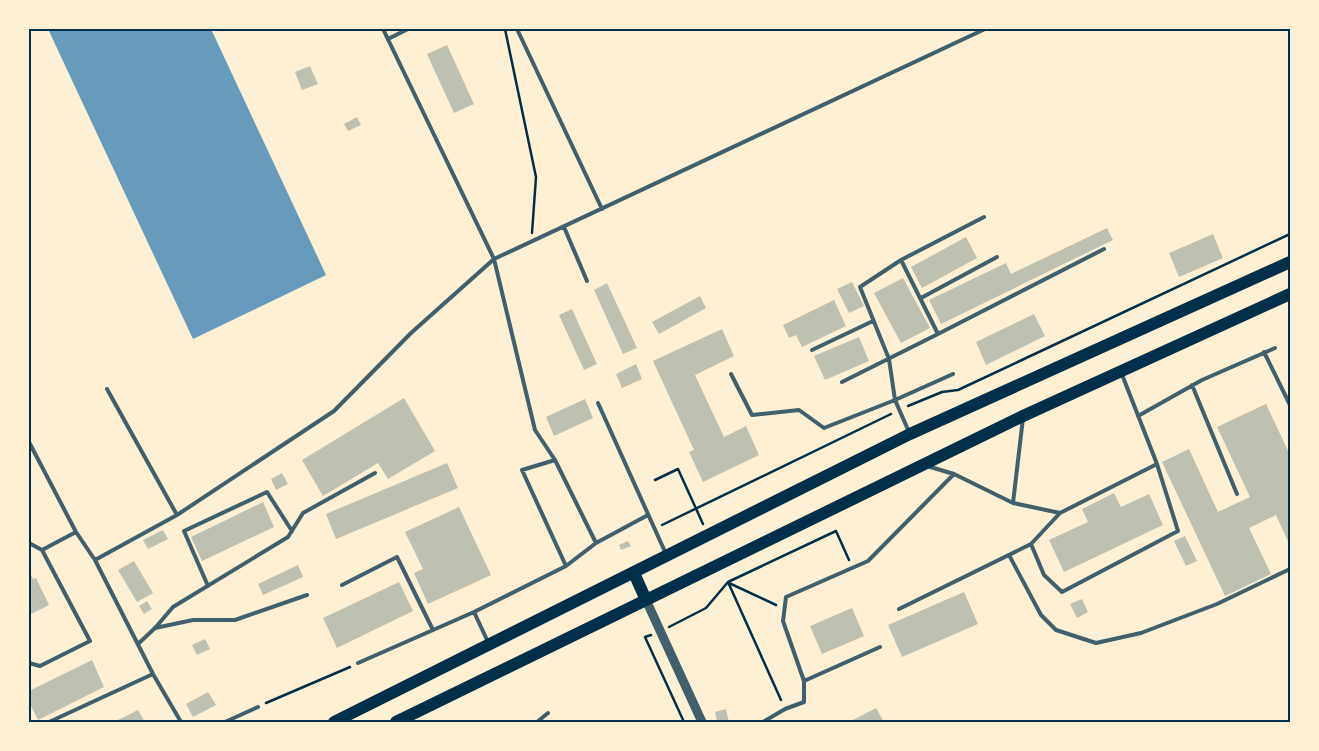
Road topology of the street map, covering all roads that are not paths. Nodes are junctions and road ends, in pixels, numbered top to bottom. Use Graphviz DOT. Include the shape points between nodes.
graph roads {
  1 [pos="383,29"];
  2 [pos="408,29"];
  3 [pos="517,29"];
  4 [pos="985,29"];
  5 [pos="388,39"];
  6 [pos="602,210"];
  7 [pos="984,218"];
  8 [pos="564,227"];
  9 [pos="1104,248"];
  10 [pos="997,257"];
  11 [pos="494,259"];
  12 [pos="901,260"];
  13 [pos="1290,262"];
  14 [pos="587,281"];
  15 [pos="1290,294"];
  16 [pos="921,298"];
  17 [pos="873,321"];
  18 [pos="938,334"];
  19 [pos="1275,348"];
  20 [pos="812,350"];
  21 [pos="1264,352"];
  22 [pos="889,359"];
  23 [pos="1121,371"];
  24 [pos="731,374"];
  25 [pos="953,374"];
  26 [pos="842,382"];
  27 [pos="1192,385"];
  28 [pos="107,389"];
  29 [pos="895,400"];
  30 [pos="598,403"];
  31 [pos="1290,405"];
  32 [pos="1023,416"];
  33 [pos="1138,416"];
  34 [pos="910,434"];
  35 [pos="29,442"];
  36 [pos="555,460"];
  37 [pos="923,464"];
  38 [pos="1157,464"];
  39 [pos="375,473"];
  40 [pos="954,474"];
  41 [pos="1237,494"];
  42 [pos="1013,503"];
  43 [pos="1060,512"];
  44 [pos="177,515"];
  45 [pos="648,515"];
  46 [pos="292,531"];
  47 [pos="76,532"];
  48 [pos="29,543"];
  49 [pos="596,543"];
  50 [pos="1030,544"];
  51 [pos="42,550"];
  52 [pos="1009,555"];
  53 [pos="667,556"];
  54 [pos="95,560"];
  55 [pos="566,566"];
  56 [pos="1290,569"];
  57 [pos="634,572"];
  58 [pos="342,585"];
  59 [pos="208,586"];
  60 [pos="306,595"];
  61 [pos="646,600"];
  62 [pos="899,609"];
  63 [pos="474,612"];
  64 [pos="155,628"];
  65 [pos="433,630"];
  66 [pos="138,644"];
  67 [pos="489,645"];
  68 [pos="880,647"];
  69 [pos="29,663"];
  70 [pos="358,663"];
  71 [pos="152,674"];
  72 [pos="804,681"];
  73 [pos="258,707"];
  74 [pos="548,714"];
  75 [pos="49,722"];
  76 [pos="181,722"];
  77 [pos="225,722"];
  78 [pos="334,722"];
  79 [pos="396,722"];
  80 [pos="537,722"];
  81 [pos="702,722"];
  82 [pos="763,722"];
  1 -- 5 [label="lane"];
  2 -- 5 [label="lane"];
  3 -- 6 [label="lane"];
  4 -- 6 [label="lane"];
  5 -- 11 [label="lane"];
  6 -- 8 [label="lane"];
  7 -- 12 [label="lane"];
  8 -- 11 [label="lane"];
  8 -- 14 [label="lane"];
  9 -- 18 [label="lane"];
  10 -- 16 [label="lane"];
  11 -- 36 [label="lane" via="534,430"];
  11 -- 44 [label="lane" via="411,333 334,410"];
  12 -- 16 [label="lane"];
  12 -- 17 [label="lane" via="860,287"];
  13 -- 34 [label="main road"];
  15 -- 23 [label="main road"];
  16 -- 18 [label="lane"];
  17 -- 20 [label="lane"];
  17 -- 22 [label="lane"];
  18 -- 22 [label="lane"];
  19 -- 21 [label="lane"];
  21 -- 27 [label="lane"];
  21 -- 31 [label="lane"];
  22 -- 26 [label="lane"];
  22 -- 29 [label="lane"];
  23 -- 32 [label="main road"];
  23 -- 33 [label="lane"];
  24 -- 29 [label="lane" via="752,415 799,410 824,428"];
  25 -- 29 [label="lane"];
  27 -- 33 [label="lane"];
  27 -- 41 [label="lane"];
  28 -- 44 [label="lane"];
  29 -- 34 [label="lane"];
  30 -- 45 [label="lane"];
  32 -- 37 [label="main road"];
  32 -- 42 [label="lane"];
  33 -- 38 [label="lane"];
  34 -- 53 [label="main road"];
  35 -- 47 [label="lane"];
  36 -- 49 [label="lane"];
  36 -- 55 [label="lane" via="522,470"];
  37 -- 40 [label="lane"];
  37 -- 61 [label="main road"];
  38 -- 43 [label="lane"];
  38 -- 50 [label="lane" via="1178,531 1062,592 1044,575"];
  39 -- 46 [label="lane" via="303,513"];
  40 -- 42 [label="lane"];
  40 -- 72 [label="lane" via="868,561 786,597 783,621"];
  42 -- 43 [label="lane"];
  43 -- 50 [label="lane"];
  44 -- 54 [label="lane"];
  45 -- 49 [label="lane"];
  45 -- 53 [label="lane"];
  46 -- 59 [label="lane" via="288,537"];
  46 -- 59 [label="lane" via="267,492 184,531"];
  47 -- 51 [label="lane"];
  47 -- 54 [label="lane"];
  48 -- 51 [label="lane"];
  49 -- 55 [label="lane"];
  50 -- 52 [label="lane"];
  51 -- 69 [label="lane" via="90,641 40,666"];
  52 -- 56 [label="lane" via="1041,615 1056,630 1096,643 1141,633 1217,604"];
  52 -- 62 [label="lane"];
  53 -- 57 [label="main road"];
  54 -- 66 [label="lane"];
  55 -- 63 [label="lane"];
  57 -- 61 [label="main road"];
  57 -- 67 [label="main road"];
  58 -- 65 [label="lane" via="397,557"];
  59 -- 64 [label="lane" via="173,607"];
  60 -- 64 [label="lane" via="235,620 193,620"];
  61 -- 79 [label="main road"];
  61 -- 81 [label="street"];
  63 -- 65 [label="lane"];
  63 -- 67 [label="lane"];
  64 -- 66 [label="lane"];
  65 -- 70 [label="lane"];
  66 -- 71 [label="lane"];
  67 -- 78 [label="main road"];
  68 -- 72 [label="lane"];
  71 -- 75 [label="lane"];
  71 -- 76 [label="lane"];
  72 -- 82 [label="lane" via="804,702"];
  73 -- 77 [label="lane"];
  74 -- 80 [label="lane"];
}
